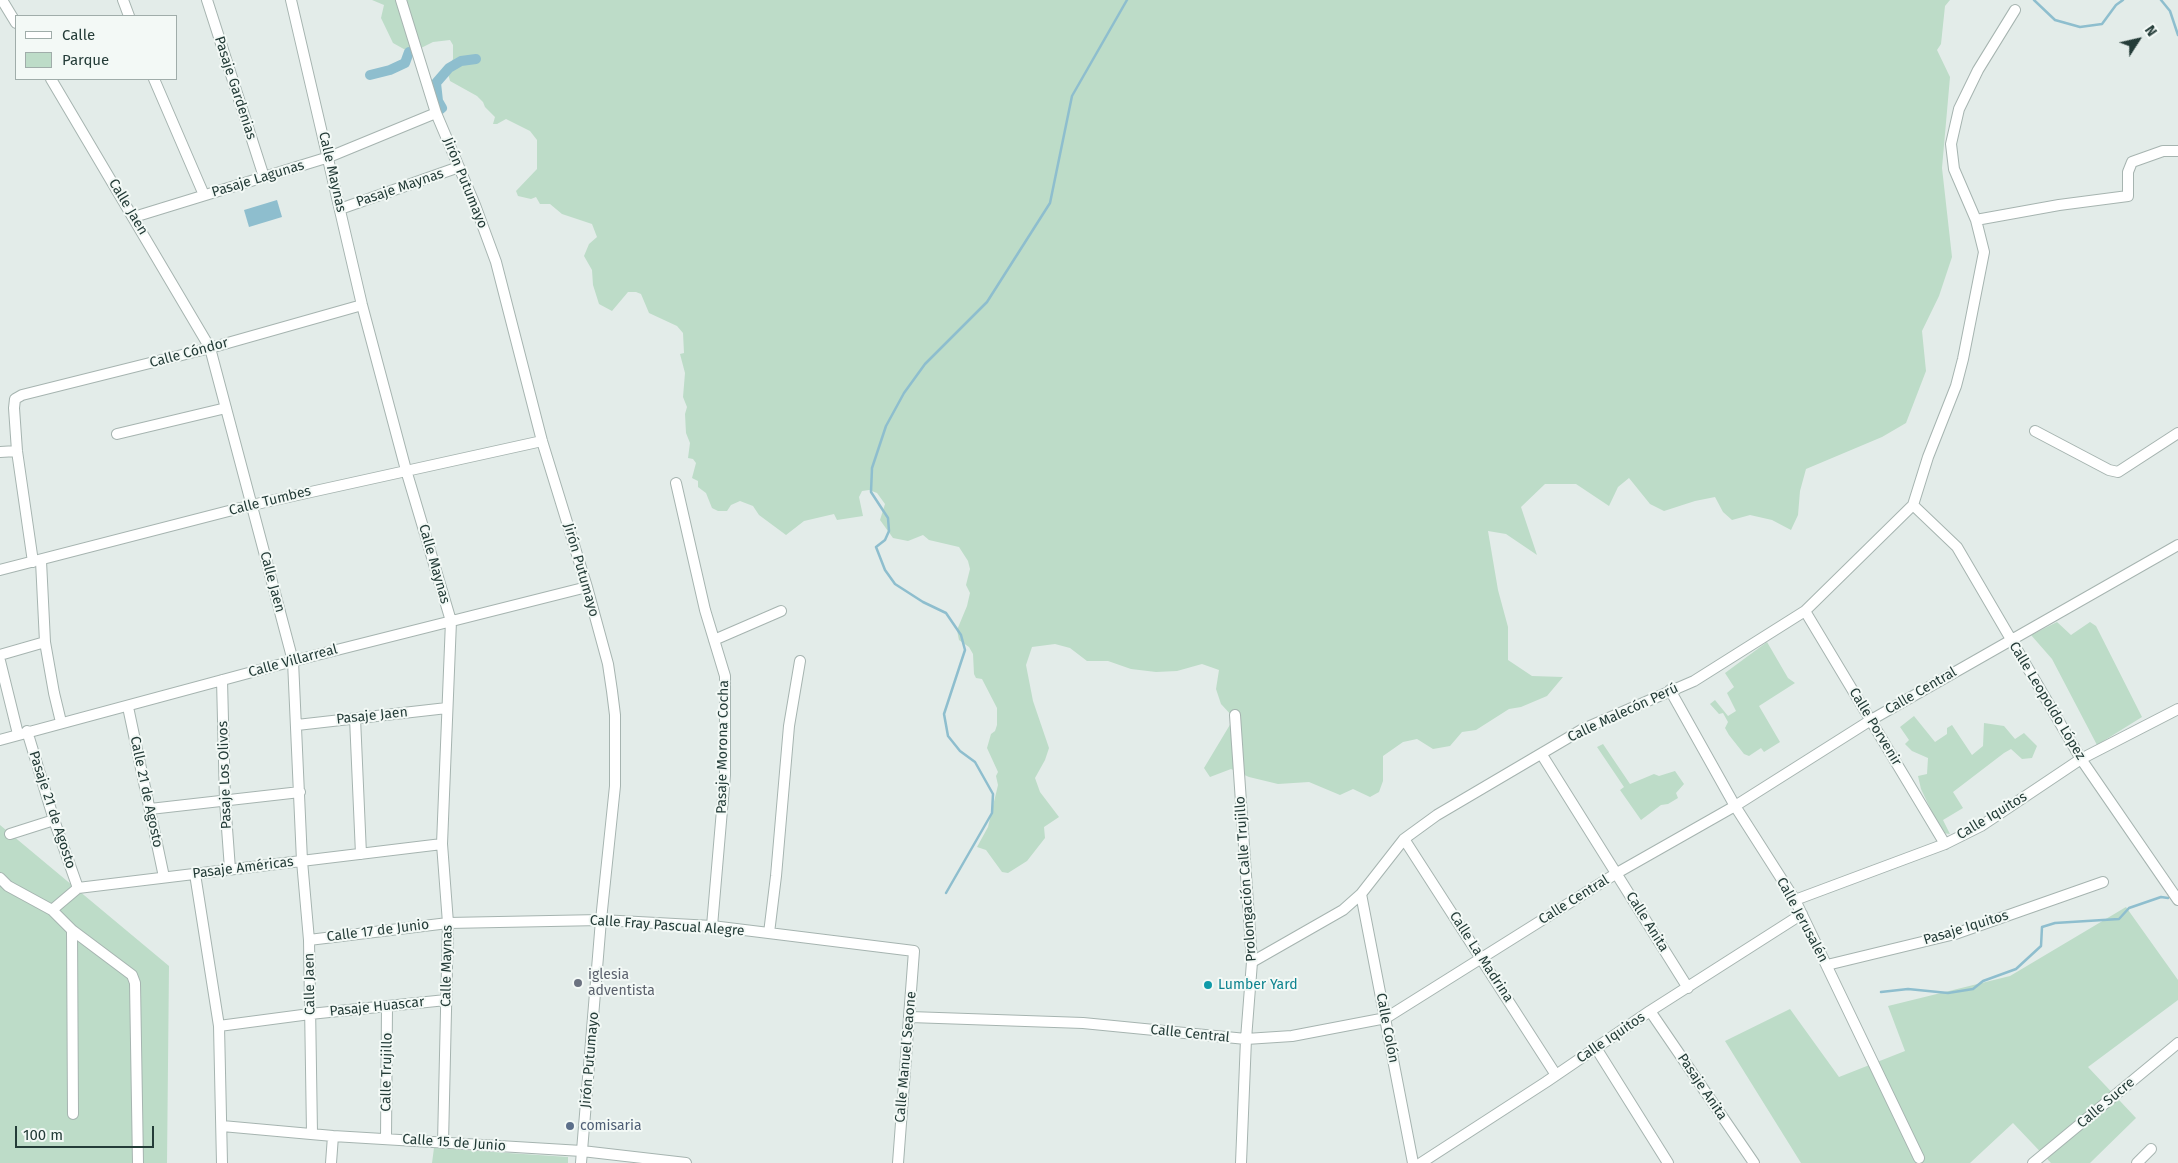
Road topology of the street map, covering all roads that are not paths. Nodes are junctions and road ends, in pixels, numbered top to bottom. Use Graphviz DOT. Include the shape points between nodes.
graph roads {
  1 [pos="2,0"];
  2 [pos="123,0"];
  3 [pos="206,0"];
  4 [pos="291,0"];
  5 [pos="401,0"];
  6 [pos="2015,10"];
  7 [pos="129,15"];
  8 [pos="15,20"];
  9 [pos="52,80"];
  10 [pos="154,80"];
  11 [pos="436,112"];
  12 [pos="2178,151"];
  13 [pos="329,157"];
  14 [pos="459,167"];
  15 [pos="264,177"];
  16 [pos="204,195"];
  17 [pos="340,209"];
  18 [pos="134,217"];
  19 [pos="1976,220"];
  20 [pos="362,305"];
  21 [pos="210,348"];
  22 [pos="226,408"];
  23 [pos="2035,431"];
  24 [pos="2178,433"];
  25 [pos="117,434"];
  26 [pos="542,441"];
  27 [pos="17,451"];
  28 [pos="0,452"];
  29 [pos="406,470"];
  30 [pos="676,483"];
  31 [pos="252,505"];
  32 [pos="1913,505"];
  33 [pos="2178,545"];
  34 [pos="37,562"];
  35 [pos="0,570"];
  36 [pos="587,587"];
  37 [pos="781,611"];
  38 [pos="1805,611"];
  39 [pos="450,621"];
  40 [pos="714,640"];
  41 [pos="2010,641"];
  42 [pos="46,642"];
  43 [pos="0,655"];
  44 [pos="0,661"];
  45 [pos="293,661"];
  46 [pos="800,661"];
  47 [pos="222,680"];
  48 [pos="1670,690"];
  49 [pos="128,707"];
  50 [pos="447,708"];
  51 [pos="2178,709"];
  52 [pos="1235,715"];
  53 [pos="355,718"];
  54 [pos="1871,720"];
  55 [pos="61,722"];
  56 [pos="297,724"];
  57 [pos="23,732"];
  58 [pos="0,740"];
  59 [pos="1542,755"];
  60 [pos="2081,759"];
  61 [pos="300,792"];
  62 [pos="225,801"];
  63 [pos="1736,806"];
  64 [pos="150,809"];
  65 [pos="54,820"];
  66 [pos="10,834"];
  67 [pos="1404,839"];
  68 [pos="442,844"];
  69 [pos="1946,844"];
  70 [pos="361,854"];
  71 [pos="302,861"];
  72 [pos="230,870"];
  73 [pos="1617,873"];
  74 [pos="196,874"];
  75 [pos="164,877"];
  76 [pos="0,878"];
  77 [pos="2103,882"];
  78 [pos="78,888"];
  79 [pos="1361,894"];
  80 [pos="1795,900"];
  81 [pos="2178,900"];
  82 [pos="52,910"];
  83 [pos="1802,914"];
  84 [pos="601,920"];
  85 [pos="448,922"];
  86 [pos="712,926"];
  87 [pos="72,930"];
  88 [pos="769,933"];
  89 [pos="309,940"];
  90 [pos="914,951"];
  91 [pos="1482,959"];
  92 [pos="1252,962"];
  93 [pos="1827,965"];
  94 [pos="1688,988"];
  95 [pos="446,1000"];
  96 [pos="387,1006"];
  97 [pos="1650,1011"];
  98 [pos="310,1014"];
  99 [pos="910,1017"];
  100 [pos="1386,1018"];
  101 [pos="219,1026"];
  102 [pos="1246,1039"];
  103 [pos="2178,1043"];
  104 [pos="1596,1048"];
  105 [pos="1556,1075"];
  106 [pos="73,1114"];
  107 [pos="222,1126"];
  108 [pos="312,1133"];
  109 [pos="333,1136"];
  110 [pos="386,1138"];
  111 [pos="443,1143"];
  112 [pos="2151,1149"];
  113 [pos="582,1151"];
  114 [pos="1918,1158"];
  115 [pos="138,1163"];
  116 [pos="222,1163"];
  117 [pos="331,1163"];
  118 [pos="581,1163"];
  119 [pos="686,1163"];
  120 [pos="898,1163"];
  121 [pos="1241,1163"];
  122 [pos="1413,1163"];
  123 [pos="1421,1163"];
  124 [pos="1668,1163"];
  125 [pos="1754,1163"];
  126 [pos="2033,1163"];
  127 [pos="2137,1163"];
  1 -- 8 [label="street"];
  2 -- 7 [label="street"];
  3 -- 15 [label="street, Pasaje Gardenias"];
  4 -- 13 [label="street, Calle Maynas"];
  5 -- 11 [label="street, Jirón Putumayo"];
  6 -- 19 [label="street" via="1978,70 1959,109 1952,144 1954,169"];
  9 -- 18 [label="street, Calle Jaen"];
  10 -- 16 [label="street"];
  11 -- 13 [label="street, Pasaje Lagunas"];
  11 -- 14 [label="street, Jirón Putumayo"];
  12 -- 19 [label="street" via="2163,151 2132,162 2128,172 2128,196"];
  13 -- 15 [label="street, Pasaje Lagunas"];
  13 -- 17 [label="street, Calle Maynas"];
  14 -- 17 [label="street, Pasaje Maynas"];
  14 -- 26 [label="street, Jirón Putumayo" via="496,262"];
  15 -- 16 [label="street, Pasaje Lagunas"];
  16 -- 18 [label="street, Pasaje Lagunas"];
  17 -- 20 [label="street, Calle Maynas"];
  18 -- 21 [label="street, Calle Jaen"];
  19 -- 32 [label="street" via="1984,252 1963,359"];
  20 -- 21 [label="street, Calle Cóndor"];
  20 -- 29 [label="street, Calle Maynas"];
  21 -- 22 [label="street, Calle Jaen"];
  21 -- 27 [label="street, Calle Cóndor" via="22,395 15,399 14,408"];
  22 -- 25 [label="street"];
  22 -- 31 [label="street, Calle Jaen"];
  23 -- 24 [label="street" via="2114,472 2124,470 2137,458"];
  26 -- 29 [label="street, Calle Tumbes"];
  26 -- 36 [label="street, Jirón Putumayo"];
  27 -- 28 [label="street"];
  27 -- 34 [label="street"];
  29 -- 31 [label="street, Calle Tumbes"];
  29 -- 39 [label="street, Calle Maynas"];
  30 -- 40 [label="street, Pasaje Morona Cocha"];
  31 -- 34 [label="street, Calle Tumbes"];
  31 -- 45 [label="street, Calle Jaen"];
  32 -- 38 [label="street, Calle Malecón Perú"];
  32 -- 41 [label="street, Calle Leopoldo López" via="1956,547"];
  33 -- 41 [label="street, Calle Central"];
  34 -- 35 [label="street, Calle Tumbes"];
  34 -- 42 [label="street"];
  36 -- 39 [label="street, Calle Villarreal"];
  36 -- 84 [label="street, Jirón Putumayo" via="608,664 615,715 615,786"];
  37 -- 40 [label="street"];
  38 -- 48 [label="street, Calle Malecón Perú" via="1694,681"];
  38 -- 54 [label="street, Calle Porvenir"];
  39 -- 45 [label="street, Calle Villarreal"];
  39 -- 50 [label="street, Calle Maynas"];
  40 -- 86 [label="street, Pasaje Morona Cocha" via="726,676 725,775"];
  41 -- 54 [label="street, Calle Central"];
  41 -- 60 [label="street, Calle Leopoldo López"];
  42 -- 43 [label="street"];
  42 -- 55 [label="street"];
  44 -- 57 [label="street, Pasaje 21 de Agosto"];
  45 -- 47 [label="street, Calle Villarreal"];
  45 -- 56 [label="street, Calle Jaen"];
  46 -- 88 [label="street" via="789,726"];
  47 -- 49 [label="street, Calle Villarreal"];
  47 -- 62 [label="street, Pasaje Los Olivos"];
  48 -- 59 [label="street, Calle Malecón Perú" via="1583,729"];
  48 -- 63 [label="street, Calle Jerusalén"];
  49 -- 55 [label="street, Calle Villarreal"];
  49 -- 64 [label="street, Calle 21 de Agosto"];
  50 -- 53 [label="street, Pasaje Jaen"];
  50 -- 68 [label="street, Calle Maynas"];
  51 -- 60 [label="street, Calle Iquitos"];
  52 -- 92 [label="street, Prolongación Calle Trujillo"];
  53 -- 56 [label="street, Pasaje Jaen"];
  53 -- 70 [label="street"];
  54 -- 63 [label="street, Calle Central"];
  54 -- 69 [label="street, Calle Porvenir"];
  55 -- 57 [label="street, Calle Villarreal"];
  56 -- 61 [label="street, Calle Jaen"];
  57 -- 58 [label="street, Calle Villarreal"];
  57 -- 65 [label="street, Pasaje 21 de Agosto"];
  59 -- 67 [label="street, Calle Malecón Perú" via="1436,815"];
  59 -- 73 [label="street, Calle Anita"];
  60 -- 69 [label="street, Calle Iquitos" via="1981,826"];
  60 -- 81 [label="street, Calle Leopoldo López"];
  61 -- 62 [label="street"];
  61 -- 71 [label="street, Calle Jaen"];
  62 -- 64 [label="street"];
  62 -- 72 [label="street, Pasaje Los Olivos"];
  63 -- 73 [label="street, Calle Central"];
  63 -- 80 [label="street, Calle Jerusalén"];
  64 -- 75 [label="street, Calle 21 de Agosto"];
  65 -- 66 [label="street"];
  65 -- 78 [label="street, Pasaje 21 de Agosto"];
  67 -- 79 [label="street, Calle Malecón Perú"];
  67 -- 91 [label="street, Calle La Madrina"];
  68 -- 70 [label="street, Pasaje Américas"];
  68 -- 85 [label="street, Calle Maynas"];
  69 -- 80 [label="street, Calle Iquitos"];
  70 -- 71 [label="street, Pasaje Américas"];
  71 -- 72 [label="street, Pasaje Américas"];
  71 -- 89 [label="street, Calle Jaen"];
  72 -- 74 [label="street, Pasaje Américas"];
  73 -- 91 [label="street, Calle Central"];
  73 -- 94 [label="street, Calle Anita"];
  74 -- 75 [label="street, Pasaje Américas"];
  74 -- 101 [label="street"];
  75 -- 78 [label="street, Pasaje Américas"];
  76 -- 82 [label="street" via="8,886"];
  77 -- 93 [label="street, Pasaje Iquitos" via="1956,934"];
  78 -- 82 [label="street"];
  79 -- 92 [label="street, Calle Malecón Perú" via="1344,910"];
  79 -- 100 [label="street, Calle Colón"];
  80 -- 83 [label="street, Calle Jerusalén"];
  82 -- 87 [label="street"];
  83 -- 93 [label="street, Calle Jerusalén"];
  83 -- 94 [label="street, Calle Iquitos"];
  84 -- 85 [label="street, Calle Fray Pascual Alegre"];
  84 -- 86 [label="street, Calle Fray Pascual Alegre"];
  84 -- 113 [label="street, Jirón Putumayo"];
  85 -- 89 [label="street, Calle 17 de Junio"];
  85 -- 95 [label="street, Calle Maynas"];
  86 -- 88 [label="street, Calle Fray Pascual Alegre"];
  87 -- 106 [label="street"];
  87 -- 115 [label="street" via="132,976 136,983"];
  88 -- 90 [label="street, Calle Fray Pascual Alegre"];
  89 -- 98 [label="street, Calle Jaen"];
  90 -- 99 [label="street, Calle Manuel Seaone"];
  91 -- 100 [label="street, Calle Central"];
  91 -- 105 [label="street, Calle La Madrina"];
  92 -- 102 [label="street, Prolongación Calle Trujillo"];
  93 -- 114 [label="street, Calle Jerusalén"];
  94 -- 97 [label="street, Calle Iquitos"];
  95 -- 96 [label="street, Pasaje Huascar"];
  95 -- 111 [label="street, Calle Maynas"];
  96 -- 98 [label="street, Pasaje Huascar"];
  96 -- 110 [label="street, Calle Trujillo"];
  97 -- 104 [label="street, Calle Iquitos"];
  97 -- 125 [label="street, Pasaje Anita"];
  98 -- 101 [label="street, Pasaje Huascar"];
  98 -- 108 [label="street, Calle Jaen"];
  99 -- 102 [label="street, Calle Central" via="1082,1023"];
  99 -- 120 [label="street, Calle Manuel Seaone"];
  100 -- 102 [label="street, Calle Central" via="1292,1036"];
  100 -- 122 [label="street, Calle Colón"];
  101 -- 107 [label="street"];
  102 -- 121 [label="street, Prolongación Calle Trujillo"];
  103 -- 126 [label="street, Calle Sucre"];
  104 -- 105 [label="street, Calle Iquitos"];
  104 -- 124 [label="street"];
  105 -- 123 [label="street, Calle Iquitos"];
  107 -- 108 [label="street, Calle 15 de Junio"];
  107 -- 116 [label="street"];
  108 -- 109 [label="street, Calle 15 de Junio"];
  109 -- 110 [label="street, Calle 15 de Junio"];
  109 -- 117 [label="street"];
  110 -- 111 [label="street, Calle 15 de Junio"];
  111 -- 113 [label="street, Calle 15 de Junio"];
  112 -- 127 [label="street"];
  113 -- 118 [label="street, Jirón Putumayo"];
  113 -- 119 [label="street, Calle 15 de Junio"];
}
